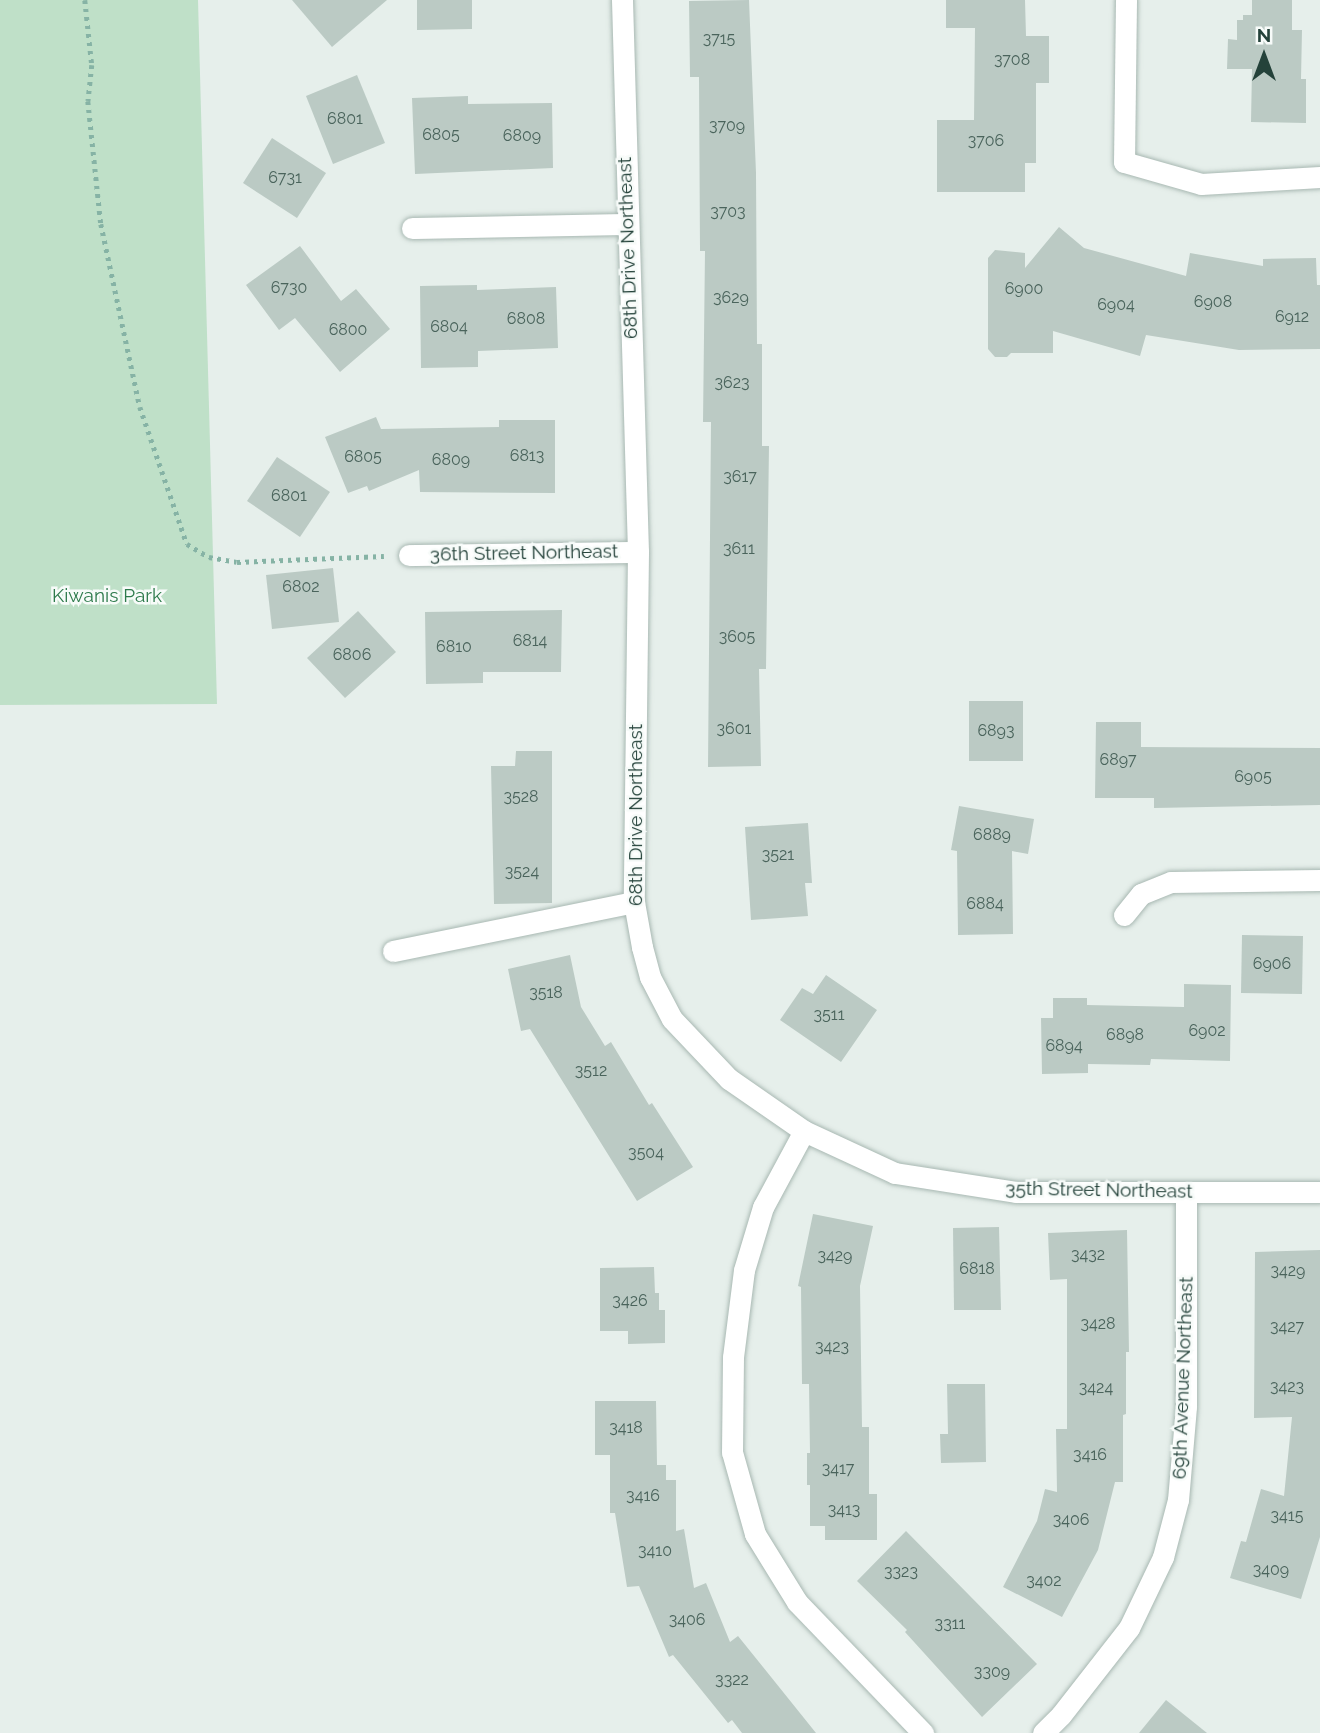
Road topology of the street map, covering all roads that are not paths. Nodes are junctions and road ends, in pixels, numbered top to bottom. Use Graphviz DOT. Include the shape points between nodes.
graph roads {
  1 [pos="622,0"];
  2 [pos="1126,0"];
  3 [pos="1320,177"];
  4 [pos="627,224"];
  5 [pos="412,228"];
  6 [pos="638,552"];
  7 [pos="410,555"];
  8 [pos="1320,880"];
  9 [pos="634,902"];
  10 [pos="1124,915"];
  11 [pos="393,951"];
  12 [pos="804,1131"];
  13 [pos="1186,1192"];
  14 [pos="1320,1192"];
  15 [pos="923,1733"];
  16 [pos="1043,1733"];
  1 -- 4 [label="street, 68th Drive Northeast"];
  2 -- 3 [label="street" via="1124,162 1201,184"];
  4 -- 5 [label="street"];
  4 -- 6 [label="street, 68th Drive Northeast"];
  6 -- 7 [label="street, 36th Street Northeast"];
  6 -- 9 [label="street, 68th Drive Northeast"];
  8 -- 10 [label="street" via="1171,882 1141,894"];
  9 -- 11 [label="street"];
  9 -- 12 [label="street, 68th Drive Northeast" via="650,977 672,1018 729,1079"];
  12 -- 13 [label="street, 35th Street Northeast" via="895,1173 1016,1192"];
  12 -- 15 [label="street" via="763,1207 744,1270 733,1357 732,1451 755,1534 797,1602"];
  13 -- 14 [label="street, 35th Street Northeast"];
  13 -- 16 [label="street, 69th Avenue Northeast" via="1186,1406 1175,1512 1163,1557 1129,1628"];
}
